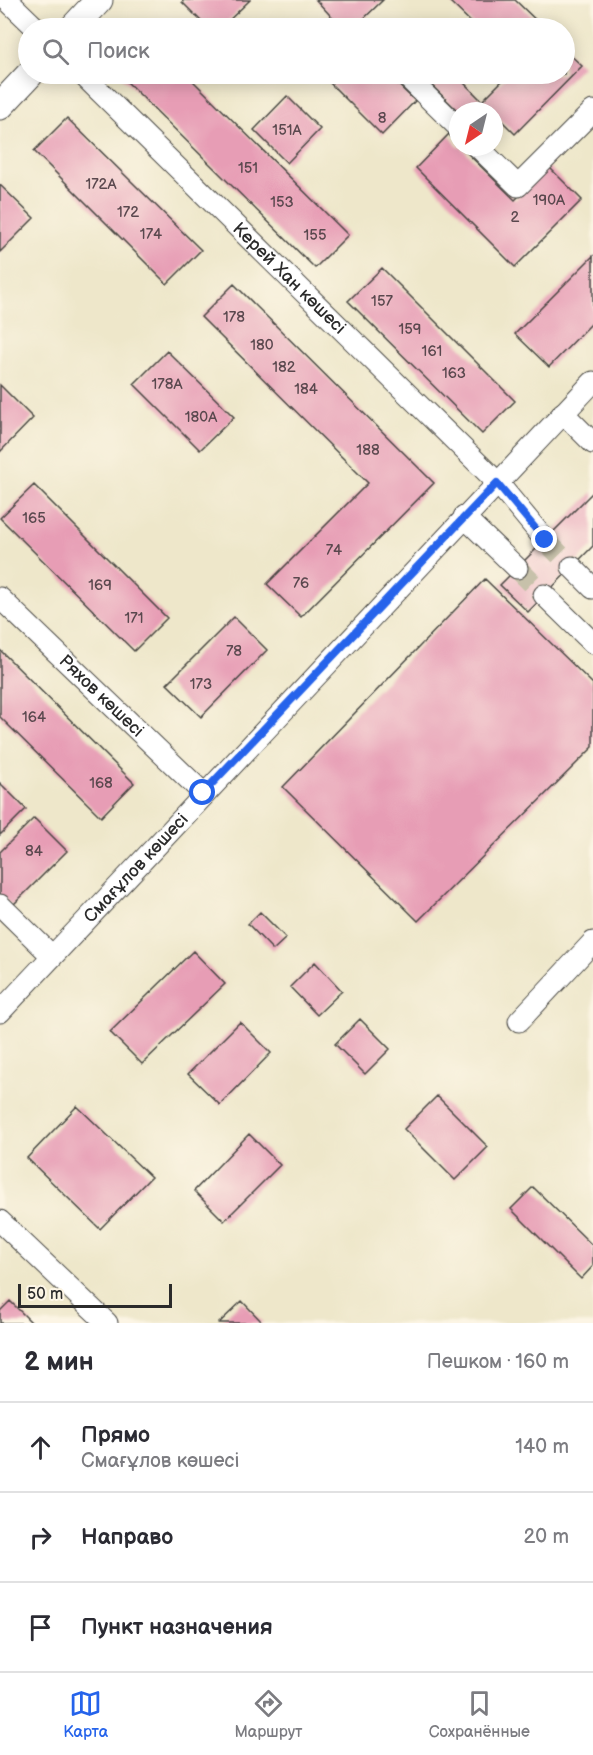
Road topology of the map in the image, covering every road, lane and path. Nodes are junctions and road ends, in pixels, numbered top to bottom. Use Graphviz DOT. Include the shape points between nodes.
graph roads {
  1 [pos="7,0"];
  2 [pos="99,0"];
  3 [pos="26,18"];
  4 [pos="82,18"];
  5 [pos="21,84"];
  6 [pos="92,84"];
  7 [pos="414,84"];
  8 [pos="0,106"];
  9 [pos="593,111"];
  10 [pos="449,118"];
  11 [pos="487,156"];
  12 [pos="593,382"];
  13 [pos="563,413"];
  14 [pos="593,443"];
  15 [pos="497,483"];
  16 [pos="464,517"];
  17 [pos="545,540"];
  18 [pos="572,567"];
  19 [pos="517,568"];
  20 [pos="593,588"];
  21 [pos="544,595"];
  22 [pos="0,598"];
  23 [pos="593,643"];
  24 [pos="203,793"];
  25 [pos="0,905"];
  26 [pos="593,942"];
  27 [pos="52,956"];
  28 [pos="0,1012"];
  29 [pos="519,1021"];
  30 [pos="0,1221"];
  31 [pos="108,1323"];
  1 -- 3 [label="street"];
  2 -- 4 [label="main road"];
  5 -- 8 [label="main road"];
  6 -- 15 [label="street, Керей Хан көшесі"];
  7 -- 10 [label="street"];
  9 -- 11 [label="street" via="518,186"];
  12 -- 13 [label="street, Смағұлов көшесі"];
  13 -- 14 [label="street"];
  13 -- 15 [label="street, Смағұлов көшесі"];
  15 -- 16 [label="street, Смағұлов көшесі"];
  15 -- 17 [label="street, Керей Хан көшесі"];
  16 -- 19 [label="street"];
  16 -- 24 [label="street, Смағұлов көшесі"];
  18 -- 20 [label="street"];
  21 -- 23 [label="street"];
  22 -- 24 [label="street, Ряхов көшесі"];
  24 -- 27 [label="street, Смағұлов көшесі"];
  25 -- 27 [label="street"];
  26 -- 29 [label="street"];
  27 -- 28 [label="street, Смағұлов көшесі"];
  30 -- 31 [label="street"];
}
